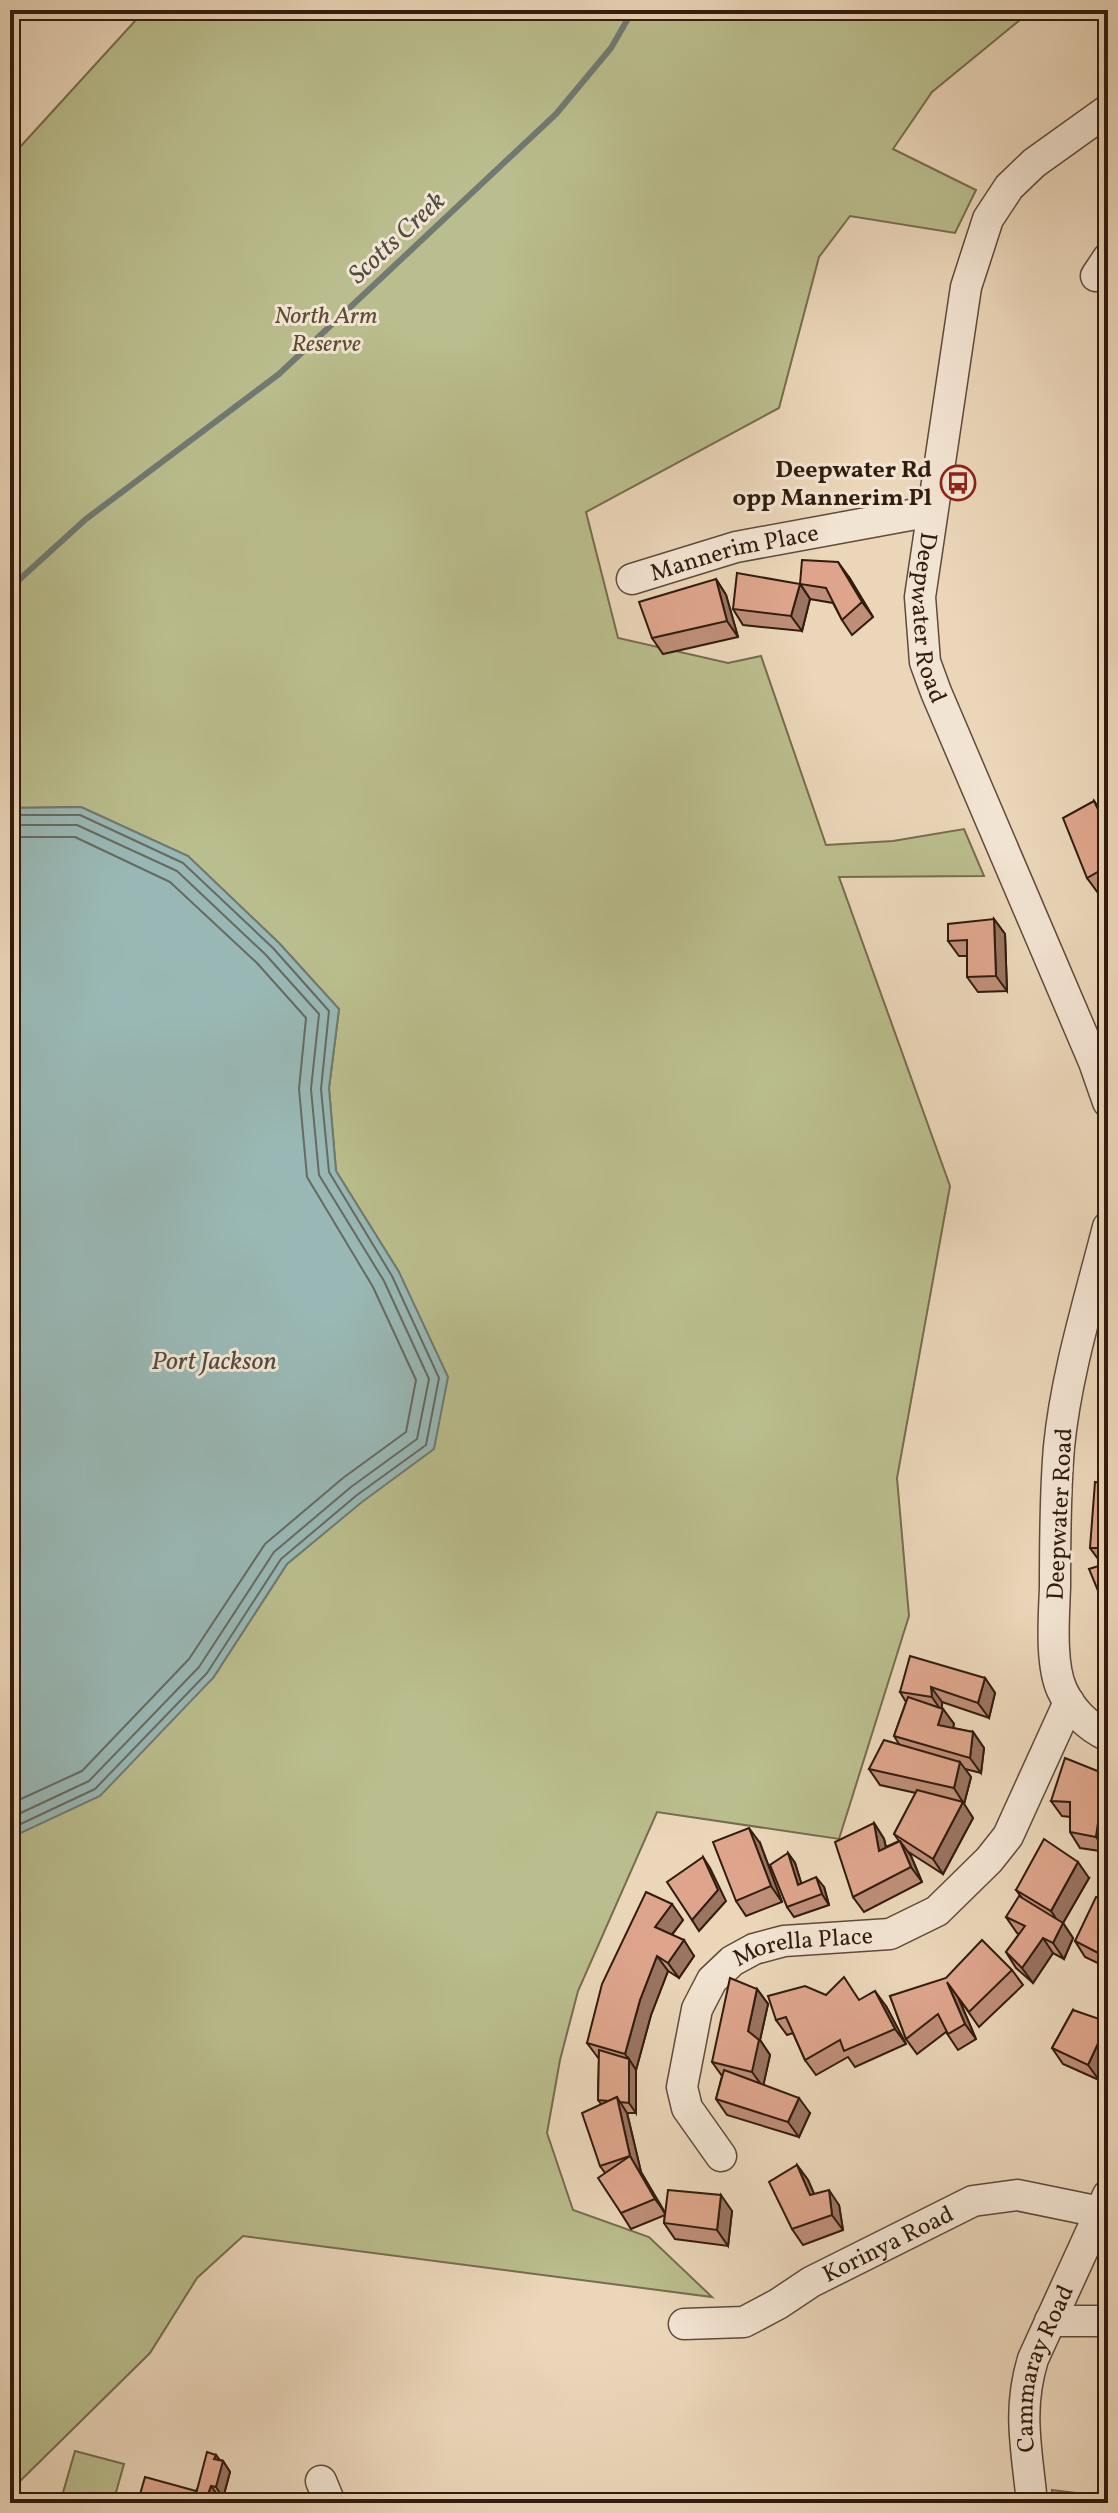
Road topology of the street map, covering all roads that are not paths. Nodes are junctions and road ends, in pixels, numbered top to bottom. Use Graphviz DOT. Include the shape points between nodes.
graph roads {
  1 [pos="1108,110"];
  2 [pos="932,511"];
  3 [pos="632,579"];
  4 [pos="1108,1102"];
  5 [pos="1108,1227"];
  6 [pos="1069,1702"];
  7 [pos="1108,1736"];
  8 [pos="721,2156"];
  9 [pos="1104,2204"];
  10 [pos="1050,2321"];
  11 [pos="1108,2321"];
  12 [pos="684,2324"];
  13 [pos="1032,2503"];
  1 -- 2 [label="street, Deepwater Road" via="1034,163 1009,187 988,219 966,287"];
  2 -- 3 [label="street, Mannerim Place" via="736,547"];
  2 -- 4 [label="street, Deepwater Road" via="920,597 925,662"];
  5 -- 6 [label="street, Deepwater Road" via="1059,1448 1056,1644 1061,1689"];
  6 -- 7 [label="street, Deepwater Road" via="1091,1727"];
  6 -- 8 [label="street, Morella Place" via="1008,1836 937,1911 890,1934 784,1941 754,1949 712,1980 697,2009 682,2087 687,2108"];
  9 -- 10 [label="street, Cammaray Road"];
  9 -- 12 [label="street, Korinya Road" via="1017,2195 973,2201 811,2282 744,2322"];
  10 -- 11 [label="street"];
  10 -- 13 [label="street, Cammaray Road" via="1024,2386 1022,2418"];
}
